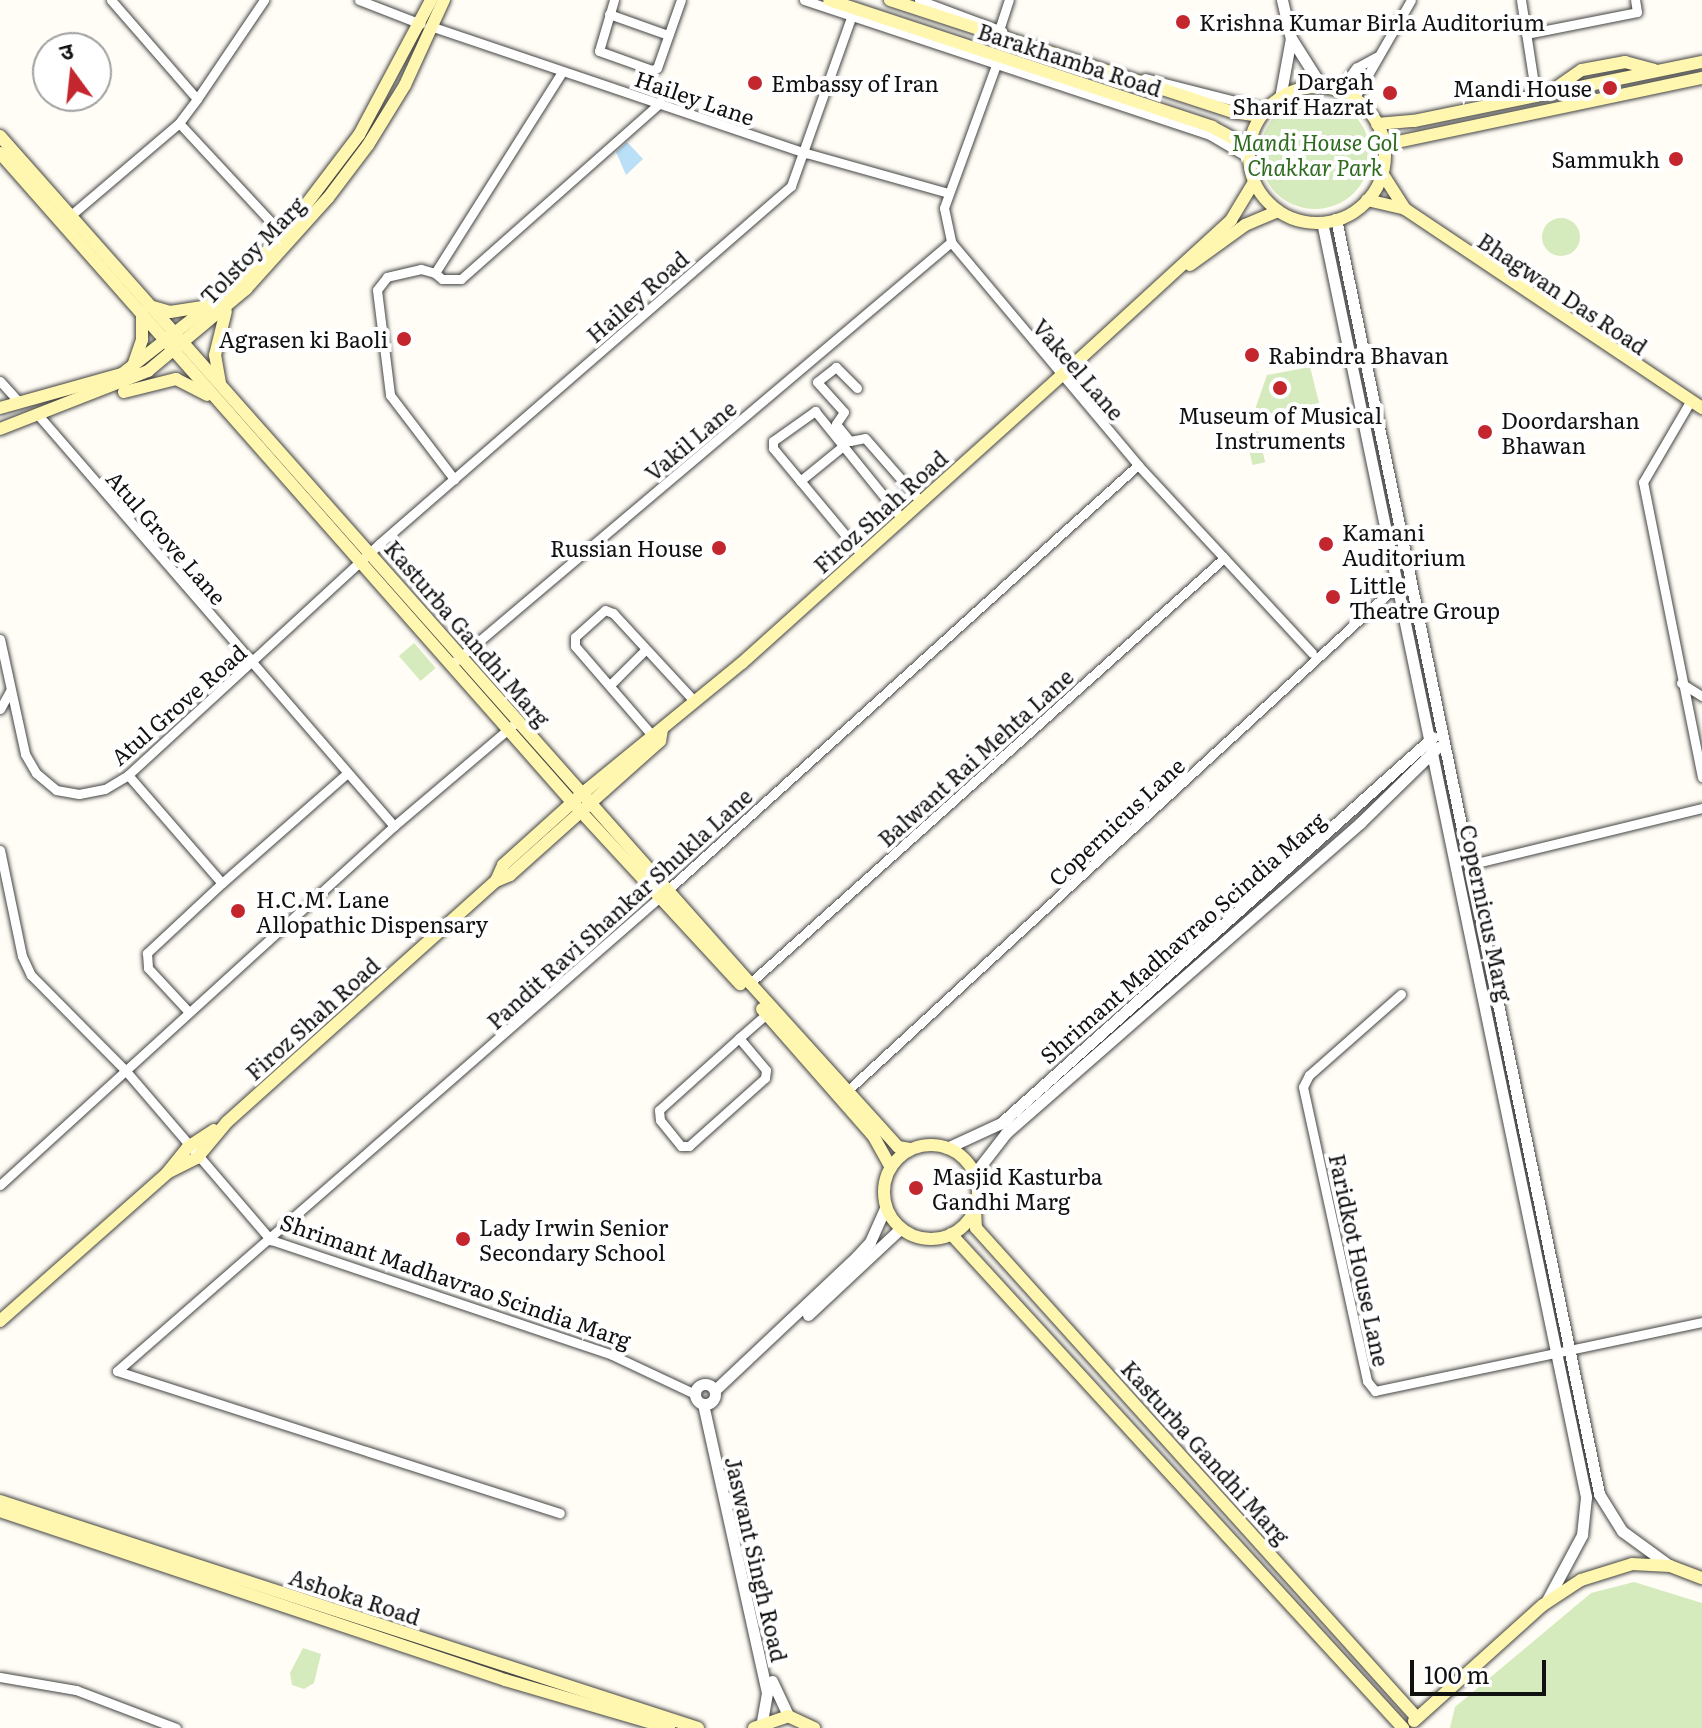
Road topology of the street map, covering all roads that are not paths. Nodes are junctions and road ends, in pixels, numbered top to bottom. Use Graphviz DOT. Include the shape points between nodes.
graph roads {
  1 [pos="111,0"];
  2 [pos="264,0"];
  3 [pos="359,0"];
  4 [pos="431,0"];
  5 [pos="444,0"];
  6 [pos="614,0"];
  7 [pos="681,0"];
  8 [pos="804,0"];
  9 [pos="829,0"];
  10 [pos="890,0"];
  11 [pos="919,0"];
  12 [pos="1009,0"];
  13 [pos="1282,0"];
  14 [pos="1411,0"];
  15 [pos="1521,0"];
  16 [pos="1635,0"];
  17 [pos="853,12"];
  18 [pos="609,14"];
  19 [pos="427,26"];
  20 [pos="999,30"];
  21 [pos="1526,34"];
  22 [pos="668,35"];
  23 [pos="1291,38"];
  24 [pos="1376,57"];
  25 [pos="1702,62"];
  26 [pos="996,65"];
  27 [pos="562,72"];
  28 [pos="1702,78"];
  29 [pos="1322,87"];
  30 [pos="1339,91"];
  31 [pos="1541,96"];
  32 [pos="1280,98"];
  33 [pos="197,99"];
  34 [pos="1354,99"];
  35 [pos="660,103"];
  36 [pos="1264,113"];
  37 [pos="179,123"];
  38 [pos="1377,124"];
  39 [pos="0,136"];
  40 [pos="1383,145"];
  41 [pos="1249,152"];
  42 [pos="0,153"];
  43 [pos="806,153"];
  44 [pos="1382,173"];
  45 [pos="1254,182"];
  46 [pos="948,193"];
  47 [pos="1367,200"];
  48 [pos="1405,209"];
  49 [pos="1278,211"];
  50 [pos="71,215"];
  51 [pos="1336,219"];
  52 [pos="1322,222"];
  53 [pos="283,235"];
  54 [pos="951,242"];
  55 [pos="435,273"];
  56 [pos="211,305"];
  57 [pos="229,305"];
  58 [pos="147,309"];
  59 [pos="1123,319"];
  60 [pos="172,336"];
  61 [pos="181,348"];
  62 [pos="131,368"];
  63 [pos="1061,376"];
  64 [pos="0,381"];
  65 [pos="221,385"];
  66 [pos="857,388"];
  67 [pos="219,401"];
  68 [pos="19,402"];
  69 [pos="1697,404"];
  70 [pos="0,408"];
  71 [pos="59,409"];
  72 [pos="39,416"];
  73 [pos="0,429"];
  74 [pos="843,446"];
  75 [pos="1138,465"];
  76 [pos="454,479"];
  77 [pos="800,481"];
  78 [pos="921,502"];
  79 [pos="902,519"];
  80 [pos="371,552"];
  81 [pos="862,555"];
  82 [pos="1224,558"];
  83 [pos="360,562"];
  84 [pos="1404,580"];
  85 [pos="0,639"];
  86 [pos="646,649"];
  87 [pos="1312,653"];
  88 [pos="457,661"];
  89 [pos="252,663"];
  90 [pos="1681,683"];
  91 [pos="611,684"];
  92 [pos="10,691"];
  93 [pos="1702,696"];
  94 [pos="695,702"];
  95 [pos="0,709"];
  96 [pos="514,724"];
  97 [pos="657,732"];
  98 [pos="1437,741"];
  99 [pos="347,773"];
  100 [pos="128,775"];
  101 [pos="1702,777"];
  102 [pos="587,798"];
  103 [pos="576,807"];
  104 [pos="1702,808"];
  105 [pos="394,826"];
  106 [pos="1455,828"];
  107 [pos="0,850"];
  108 [pos="1468,865"];
  109 [pos="222,883"];
  110 [pos="665,893"];
  111 [pos="750,983"];
  112 [pos="1401,994"];
  113 [pos="188,1011"];
  114 [pos="767,1014"];
  115 [pos="739,1038"];
  116 [pos="126,1071"];
  117 [pos="847,1091"];
  118 [pos="227,1122"];
  119 [pos="188,1147"];
  120 [pos="947,1148"];
  121 [pos="910,1149"];
  122 [pos="197,1158"];
  123 [pos="891,1168"];
  124 [pos="167,1173"];
  125 [pos="975,1173"];
  126 [pos="0,1185"];
  127 [pos="886,1206"];
  128 [pos="975,1210"];
  129 [pos="901,1228"];
  130 [pos="951,1234"];
  131 [pos="271,1240"];
  132 [pos="0,1321"];
  133 [pos="1702,1322"];
  134 [pos="1570,1351"];
  135 [pos="1556,1354"];
  136 [pos="707,1398"];
  137 [pos="1599,1494"];
  138 [pos="1586,1497"];
  139 [pos="0,1501"];
  140 [pos="0,1511"];
  141 [pos="560,1513"];
  142 [pos="1670,1566"];
  143 [pos="1702,1578"];
  144 [pos="1543,1605"];
  145 [pos="0,1677"];
  146 [pos="788,1716"];
  147 [pos="1417,1718"];
  148 [pos="758,1725"];
  149 [pos="176,1728"];
  150 [pos="669,1728"];
  151 [pos="698,1728"];
  152 [pos="814,1728"];
  153 [pos="1404,1728"];
  1 -- 33 [label="street"];
  2 -- 33 [label="street"];
  3 -- 19 [label="street, Hailey Lane"];
  4 -- 19 [label="main road, Tolstoy Marg"];
  5 -- 19 [label="main road, Tolstoy Marg"];
  6 -- 18 [label="street"];
  7 -- 22 [label="street"];
  8 -- 17 [label="street"];
  9 -- 17 [label="main road, Barakhamba Road"];
  10 -- 36 [label="main road, Barakhamba Road" via="1232,112"];
  11 -- 20 [label="street"];
  12 -- 20 [label="street"];
  13 -- 23 [label="street"];
  14 -- 24 [label="street"];
  15 -- 21 [label="street"];
  16 -- 21 [label="street" via="1637,12"];
  17 -- 26 [label="street"];
  17 -- 41 [label="main road, Barakhamba Road" via="1212,127"];
  17 -- 43 [label="street, Hailey Road"];
  18 -- 22 [label="street"];
  18 -- 22 [label="street" via="599,49 612,56 654,70"];
  19 -- 27 [label="street, Hailey Lane"];
  19 -- 53 [label="main road, Tolstoy Marg" via="359,135"];
  19 -- 57 [label="main road, Tolstoy Marg" via="368,145 283,251"];
  20 -- 36 [label="street"];
  21 -- 31 [label="street"];
  23 -- 29 [label="street"];
  23 -- 32 [label="street"];
  24 -- 30 [label="street" via="1356,68"];
  24 -- 34 [label="street" via="1371,77"];
  25 -- 31 [label="main road"];
  26 -- 41 [label="street"];
  26 -- 46 [label="street"];
  27 -- 35 [label="street, Hailey Lane"];
  27 -- 55 [label="street"];
  28 -- 40 [label="main road"];
  29 -- 30 [label="main road"];
  29 -- 32 [label="main road"];
  30 -- 34 [label="main road"];
  31 -- 38 [label="main road"];
  32 -- 36 [label="main road"];
  33 -- 37 [label="street"];
  34 -- 38 [label="main road"];
  35 -- 43 [label="street, Hailey Lane"];
  35 -- 55 [label="street" via="461,279 451,282"];
  36 -- 41 [label="main road"];
  37 -- 50 [label="street"];
  37 -- 53 [label="street"];
  38 -- 40 [label="main road"];
  39 -- 50 [label="main road, Kasturba Gandhi Marg"];
  40 -- 44 [label="main road"];
  41 -- 45 [label="main road"];
  42 -- 58 [label="main road, Kasturba Gandhi Marg"];
  43 -- 46 [label="street, Hailey Lane"];
  43 -- 76 [label="street, Hailey Road" via="791,186"];
  44 -- 47 [label="main road"];
  44 -- 48 [label="main road, Bhagwan Das Road"];
  45 -- 49 [label="main road"];
  45 -- 59 [label="main road, Firoz Shah Road" via="1231,220"];
  46 -- 54 [label="street" via="943,223"];
  47 -- 48 [label="main road, Bhagwan Das Road"];
  47 -- 51 [label="main road"];
  48 -- 69 [label="main road, Bhagwan Das Road"];
  49 -- 52 [label="main road"];
  49 -- 59 [label="main road, Firoz Shah Road" via="1240,228"];
  50 -- 58 [label="main road, Kasturba Gandhi Marg"];
  51 -- 52 [label="main road"];
  51 -- 84 [label="street, Copernicus Marg"];
  52 -- 84 [label="street, Copernicus Marg"];
  53 -- 56 [label="main road, Tolstoy Marg"];
  54 -- 63 [label="street, Vakeel Lane"];
  54 -- 88 [label="street, Vakil Lane"];
  55 -- 76 [label="street" via="421,269 387,277 377,290 390,395"];
  56 -- 58 [label="main road" via="170,312"];
  56 -- 60 [label="main road, Tolstoy Marg"];
  57 -- 61 [label="main road, Tolstoy Marg"];
  57 -- 65 [label="main road" via="215,355"];
  58 -- 60 [label="main road, Kasturba Gandhi Marg"];
  58 -- 62 [label="main road"];
  59 -- 63 [label="main road, Firoz Shah Road"];
  60 -- 61 [label="main road, Kasturba Gandhi Marg"];
  60 -- 62 [label="main road, Tolstoy Marg"];
  61 -- 65 [label="main road, Kasturba Gandhi Marg"];
  61 -- 67 [label="main road, Kasturba Gandhi Marg"];
  61 -- 71 [label="main road, Tolstoy Marg" via="126,384"];
  62 -- 68 [label="main road, Tolstoy Marg"];
  63 -- 75 [label="street, Vakeel Lane"];
  63 -- 78 [label="main road, Firoz Shah Road"];
  64 -- 68 [label="street"];
  65 -- 80 [label="main road, Kasturba Gandhi Marg"];
  66 -- 78 [label="street" via="836,367 817,382 844,412 836,424 850,441 865,438"];
  67 -- 71 [label="main road" via="189,384 161,379"];
  67 -- 83 [label="main road, Kasturba Gandhi Marg"];
  68 -- 70 [label="main road, Tolstoy Marg"];
  69 -- 90 [label="street" via="1643,482"];
  71 -- 72 [label="main road, Tolstoy Marg"];
  72 -- 73 [label="main road, Tolstoy Marg"];
  72 -- 89 [label="street, Atul Grove Lane"];
  74 -- 77 [label="street"];
  74 -- 77 [label="street" via="815,411 809,411 772,445"];
  74 -- 79 [label="street"];
  75 -- 82 [label="street, Vakeel Lane"];
  75 -- 110 [label="street, Pandit Ravi Shankar Shukla Lane"];
  76 -- 80 [label="street, Hailey Road"];
  77 -- 81 [label="street"];
  78 -- 79 [label="main road, Firoz Shah Road"];
  79 -- 81 [label="main road, Firoz Shah Road"];
  80 -- 83 [label="street, Atul Grove Road"];
  80 -- 88 [label="main road, Kasturba Gandhi Marg"];
  81 -- 94 [label="main road, Firoz Shah Road"];
  82 -- 87 [label="street, Vakeel Lane"];
  82 -- 111 [label="street, Balwant Rai Mehta Lane"];
  83 -- 88 [label="main road, Kasturba Gandhi Marg"];
  83 -- 89 [label="street, Atul Grove Road"];
  84 -- 98 [label="street, Copernicus Marg"];
  84 -- 117 [label="street, Copernicus Lane"];
  85 -- 92 [label="street, Atul Grove Road"];
  86 -- 91 [label="street"];
  86 -- 91 [label="street" via="609,610 575,637 575,646"];
  86 -- 94 [label="street"];
  88 -- 96 [label="main road, Kasturba Gandhi Marg"];
  89 -- 99 [label="street, Atul Grove Lane"];
  89 -- 100 [label="street, Atul Grove Road"];
  90 -- 93 [label="street"];
  90 -- 101 [label="street"];
  91 -- 97 [label="street"];
  92 -- 95 [label="street"];
  92 -- 100 [label="street, Atul Grove Road" via="25,754 36,773 56,790 79,794 105,789"];
  94 -- 97 [label="main road, Firoz Shah Road"];
  96 -- 102 [label="main road, Kasturba Gandhi Marg"];
  96 -- 103 [label="main road, Kasturba Gandhi Marg"];
  96 -- 105 [label="street"];
  97 -- 102 [label="main road, Firoz Shah Road"];
  98 -- 106 [label="street, Copernicus Marg"];
  98 -- 120 [label="street, Shrimant Madhavrao Scindia Marg" via="1001,1123"];
  98 -- 125 [label="street, Shrimant Madhavrao Scindia Marg" via="1360,823 1006,1133"];
  99 -- 105 [label="street, Atul Grove Lane"];
  99 -- 109 [label="street"];
  100 -- 109 [label="street"];
  102 -- 103 [label="main road, Firoz Shah Road"];
  102 -- 110 [label="main road, Kasturba Gandhi Marg"];
  103 -- 110 [label="main road, Kasturba Gandhi Marg"];
  103 -- 118 [label="main road, Firoz Shah Road" via="503,865 496,881"];
  104 -- 108 [label="street"];
  105 -- 113 [label="street"];
  106 -- 108 [label="street, Copernicus Marg"];
  106 -- 135 [label="street, Copernicus Marg"];
  107 -- 116 [label="street, Shrimant Madhavrao Scindia Marg" via="22,956 31,975"];
  108 -- 134 [label="street, Copernicus Marg"];
  109 -- 113 [label="street" via="147,953 148,968"];
  110 -- 111 [label="main road, Kasturba Gandhi Marg"];
  110 -- 114 [label="main road, Kasturba Gandhi Marg"];
  110 -- 131 [label="street, Pandit Ravi Shankar Shukla Lane"];
  111 -- 117 [label="main road, Kasturba Gandhi Marg"];
  112 -- 135 [label="street, Faridkot House Lane" via="1309,1075 1303,1087 1367,1381 1375,1391 1388,1392"];
  113 -- 116 [label="street"];
  114 -- 115 [label="street"];
  114 -- 123 [label="main road, Kasturba Gandhi Marg" via="874,1137"];
  115 -- 115 [label="street" via="659,1110 660,1120 681,1146 689,1146 765,1078 766,1070"];
  116 -- 119 [label="street, Shrimant Madhavrao Scindia Marg"];
  116 -- 126 [label="street"];
  117 -- 121 [label="main road, Kasturba Gandhi Marg" via="898,1147"];
  118 -- 119 [label="main road, Firoz Shah Road"];
  118 -- 122 [label="main road, Firoz Shah Road"];
  119 -- 122 [label="street, Shrimant Madhavrao Scindia Marg"];
  119 -- 124 [label="main road, Firoz Shah Road"];
  120 -- 121 [label="main road"];
  120 -- 125 [label="main road"];
  121 -- 123 [label="main road"];
  122 -- 124 [label="main road, Firoz Shah Road"];
  122 -- 131 [label="street, Shrimant Madhavrao Scindia Marg"];
  123 -- 127 [label="main road"];
  124 -- 132 [label="main road, Firoz Shah Road"];
  125 -- 128 [label="main road"];
  127 -- 129 [label="main road"];
  127 -- 136 [label="street" via="857,1256"];
  128 -- 130 [label="main road"];
  128 -- 147 [label="main road, Kasturba Gandhi Marg" via="976,1228"];
  129 -- 130 [label="main road" via="925,1238"];
  129 -- 136 [label="street"];
  130 -- 153 [label="main road, Kasturba Gandhi Marg"];
  131 -- 136 [label="street, Shrimant Madhavrao Scindia Marg" via="612,1355"];
  131 -- 141 [label="street, Pandit Ravi Shankar Shukla Lane" via="117,1371"];
  133 -- 134 [label="street"];
  134 -- 135 [label="street"];
  134 -- 137 [label="street, Copernicus Marg"];
  135 -- 138 [label="street, Copernicus Marg"];
  136 -- 146 [label="street, Jaswant Singh Road" via="775,1694"];
  136 -- 148 [label="street, Jaswant Singh Road" via="767,1693"];
  137 -- 138 [label="street"];
  137 -- 142 [label="street, Copernicus Marg" via="1622,1531"];
  138 -- 144 [label="street, Copernicus Marg" via="1577,1548"];
  139 -- 151 [label="main road, Ashoka Road"];
  140 -- 150 [label="main road, Ashoka Road" via="505,1680"];
  142 -- 143 [label="main road"];
  142 -- 144 [label="main road" via="1632,1564 1601,1571"];
  144 -- 147 [label="main road"];
  145 -- 149 [label="street" via="76,1690"];
  146 -- 148 [label="main road"];
  146 -- 152 [label="main road"];
  147 -- 153 [label="main road"];
}
